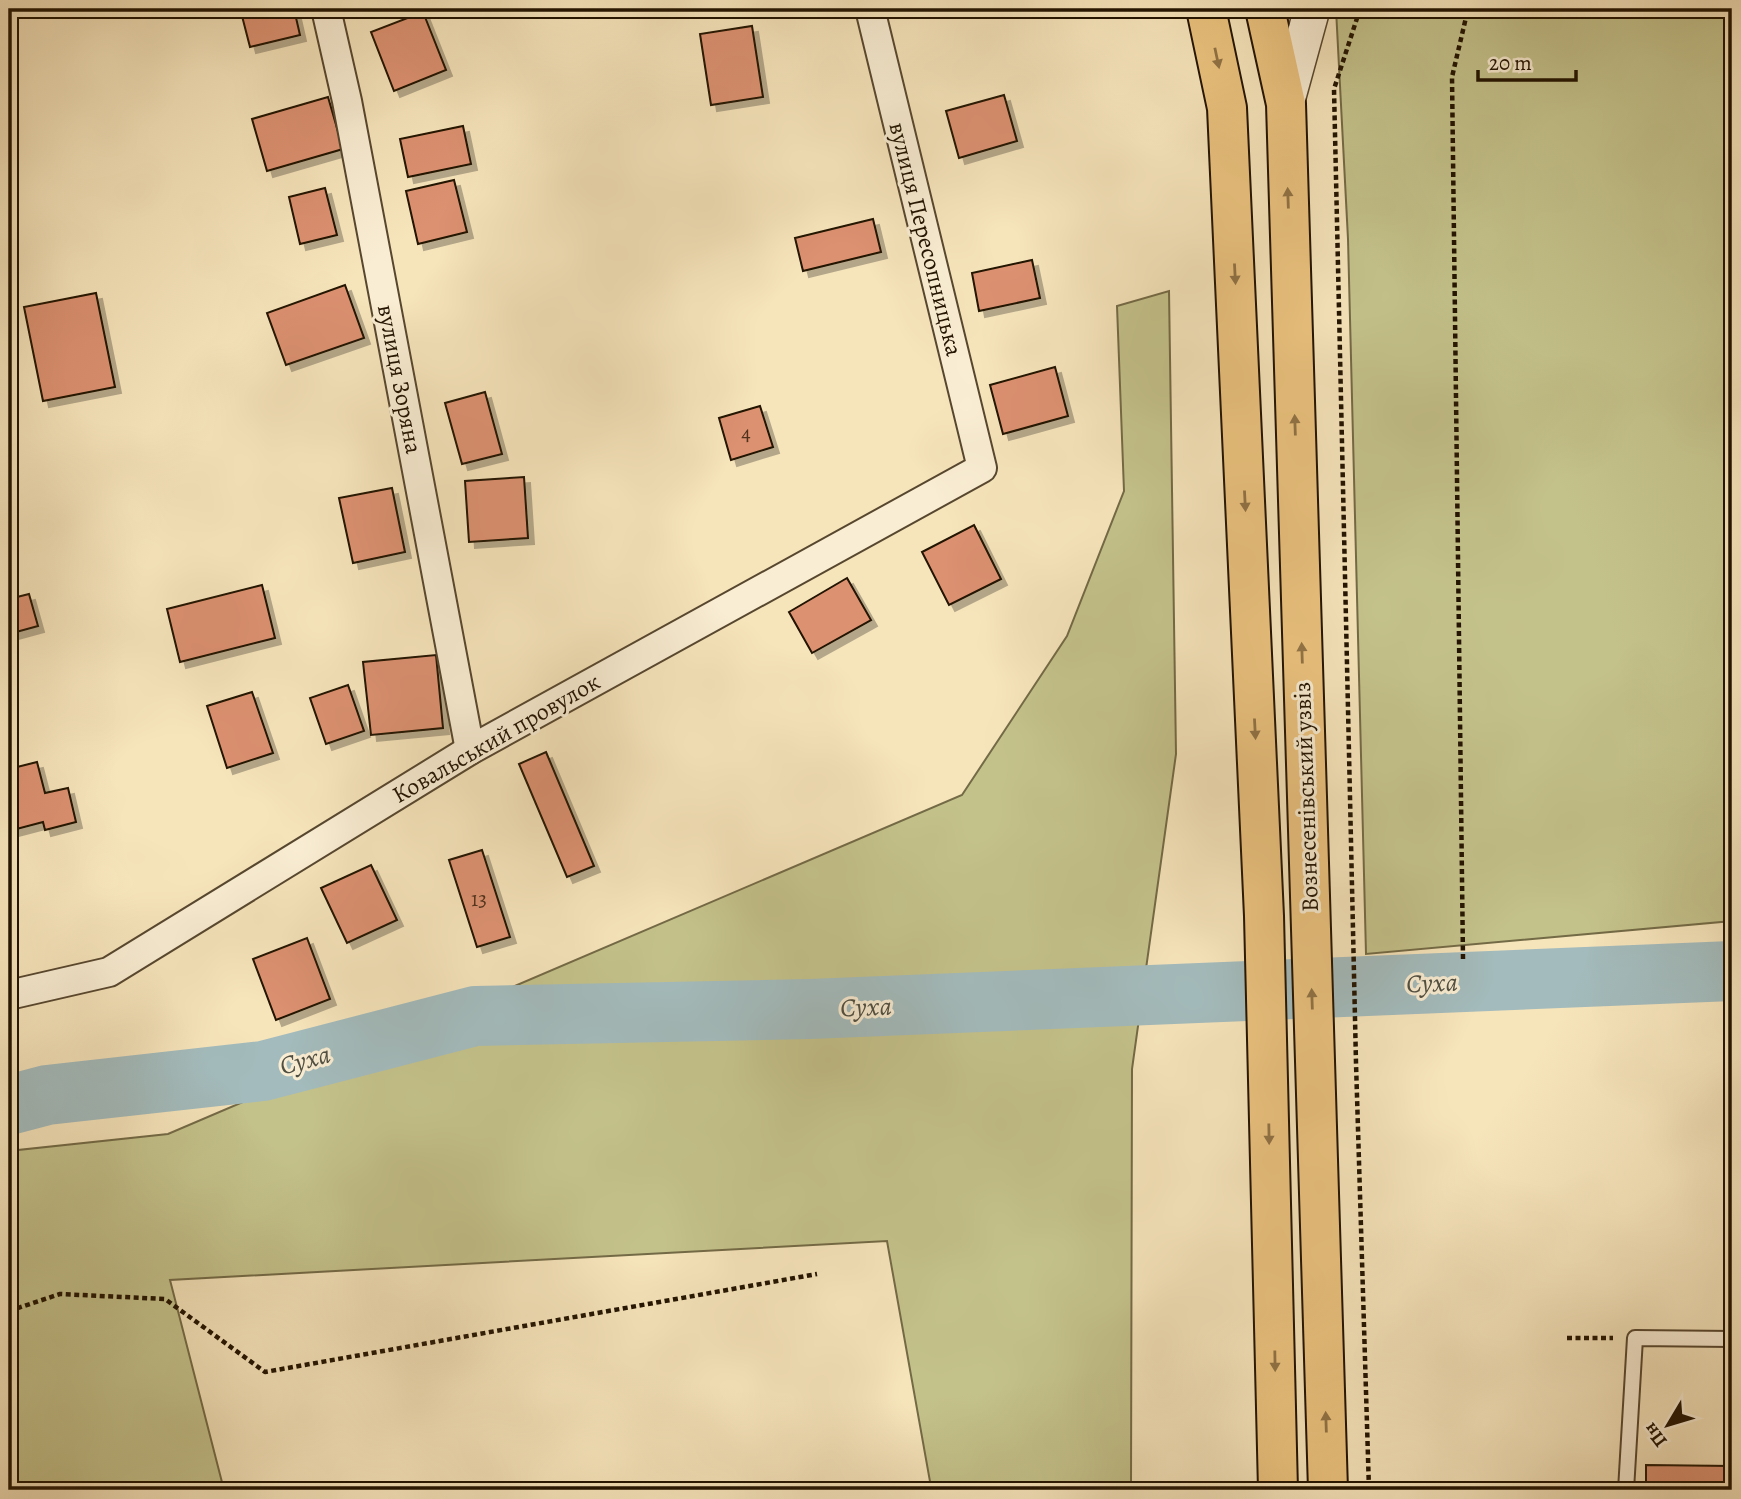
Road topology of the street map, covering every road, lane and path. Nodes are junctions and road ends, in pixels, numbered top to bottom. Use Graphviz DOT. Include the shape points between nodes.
graph roads {
  1 [pos="326,9"];
  2 [pos="870,9"];
  3 [pos="1206,9"];
  4 [pos="1265,9"];
  5 [pos="1312,9"];
  6 [pos="1360,9"];
  7 [pos="1468,9"];
  8 [pos="1286,104"];
  9 [pos="982,468"];
  10 [pos="470,750"];
  11 [pos="1463,959"];
  12 [pos="9,995"];
  13 [pos="817,1274"];
  14 [pos="9,1311"];
  15 [pos="1567,1338"];
  16 [pos="1635,1338"];
  17 [pos="1732,1339"];
  18 [pos="1278,1490"];
  19 [pos="1328,1490"];
  20 [pos="1369,1490"];
  21 [pos="1626,1490"];
  1 -- 10 [label="street, вулиця Зоряна"];
  2 -- 9 [label="street, вулиця Пересопницька"];
  3 -- 18 [label="main road, Вознесенівський узвіз, one-way" via="1227,108 1264,916"];
  4 -- 8 [label="main road, Вознесенівський узвіз"];
  5 -- 8 [label="street"];
  6 -- 20 [label="path" via="1334,89"];
  7 -- 11 [label="path" via="1452,77"];
  19 -- 8 [label="main road, Вознесенівський узвіз, one-way"];
  9 -- 10 [label="street, Ковальський провулок"];
  10 -- 12 [label="street, Ковальський провулок" via="109,972"];
  13 -- 14 [label="path" via="265,1372 165,1299 60,1294"];
  15 -- 16 [label="path"];
  16 -- 17 [label="lane"];
  16 -- 21 [label="lane"];
}
